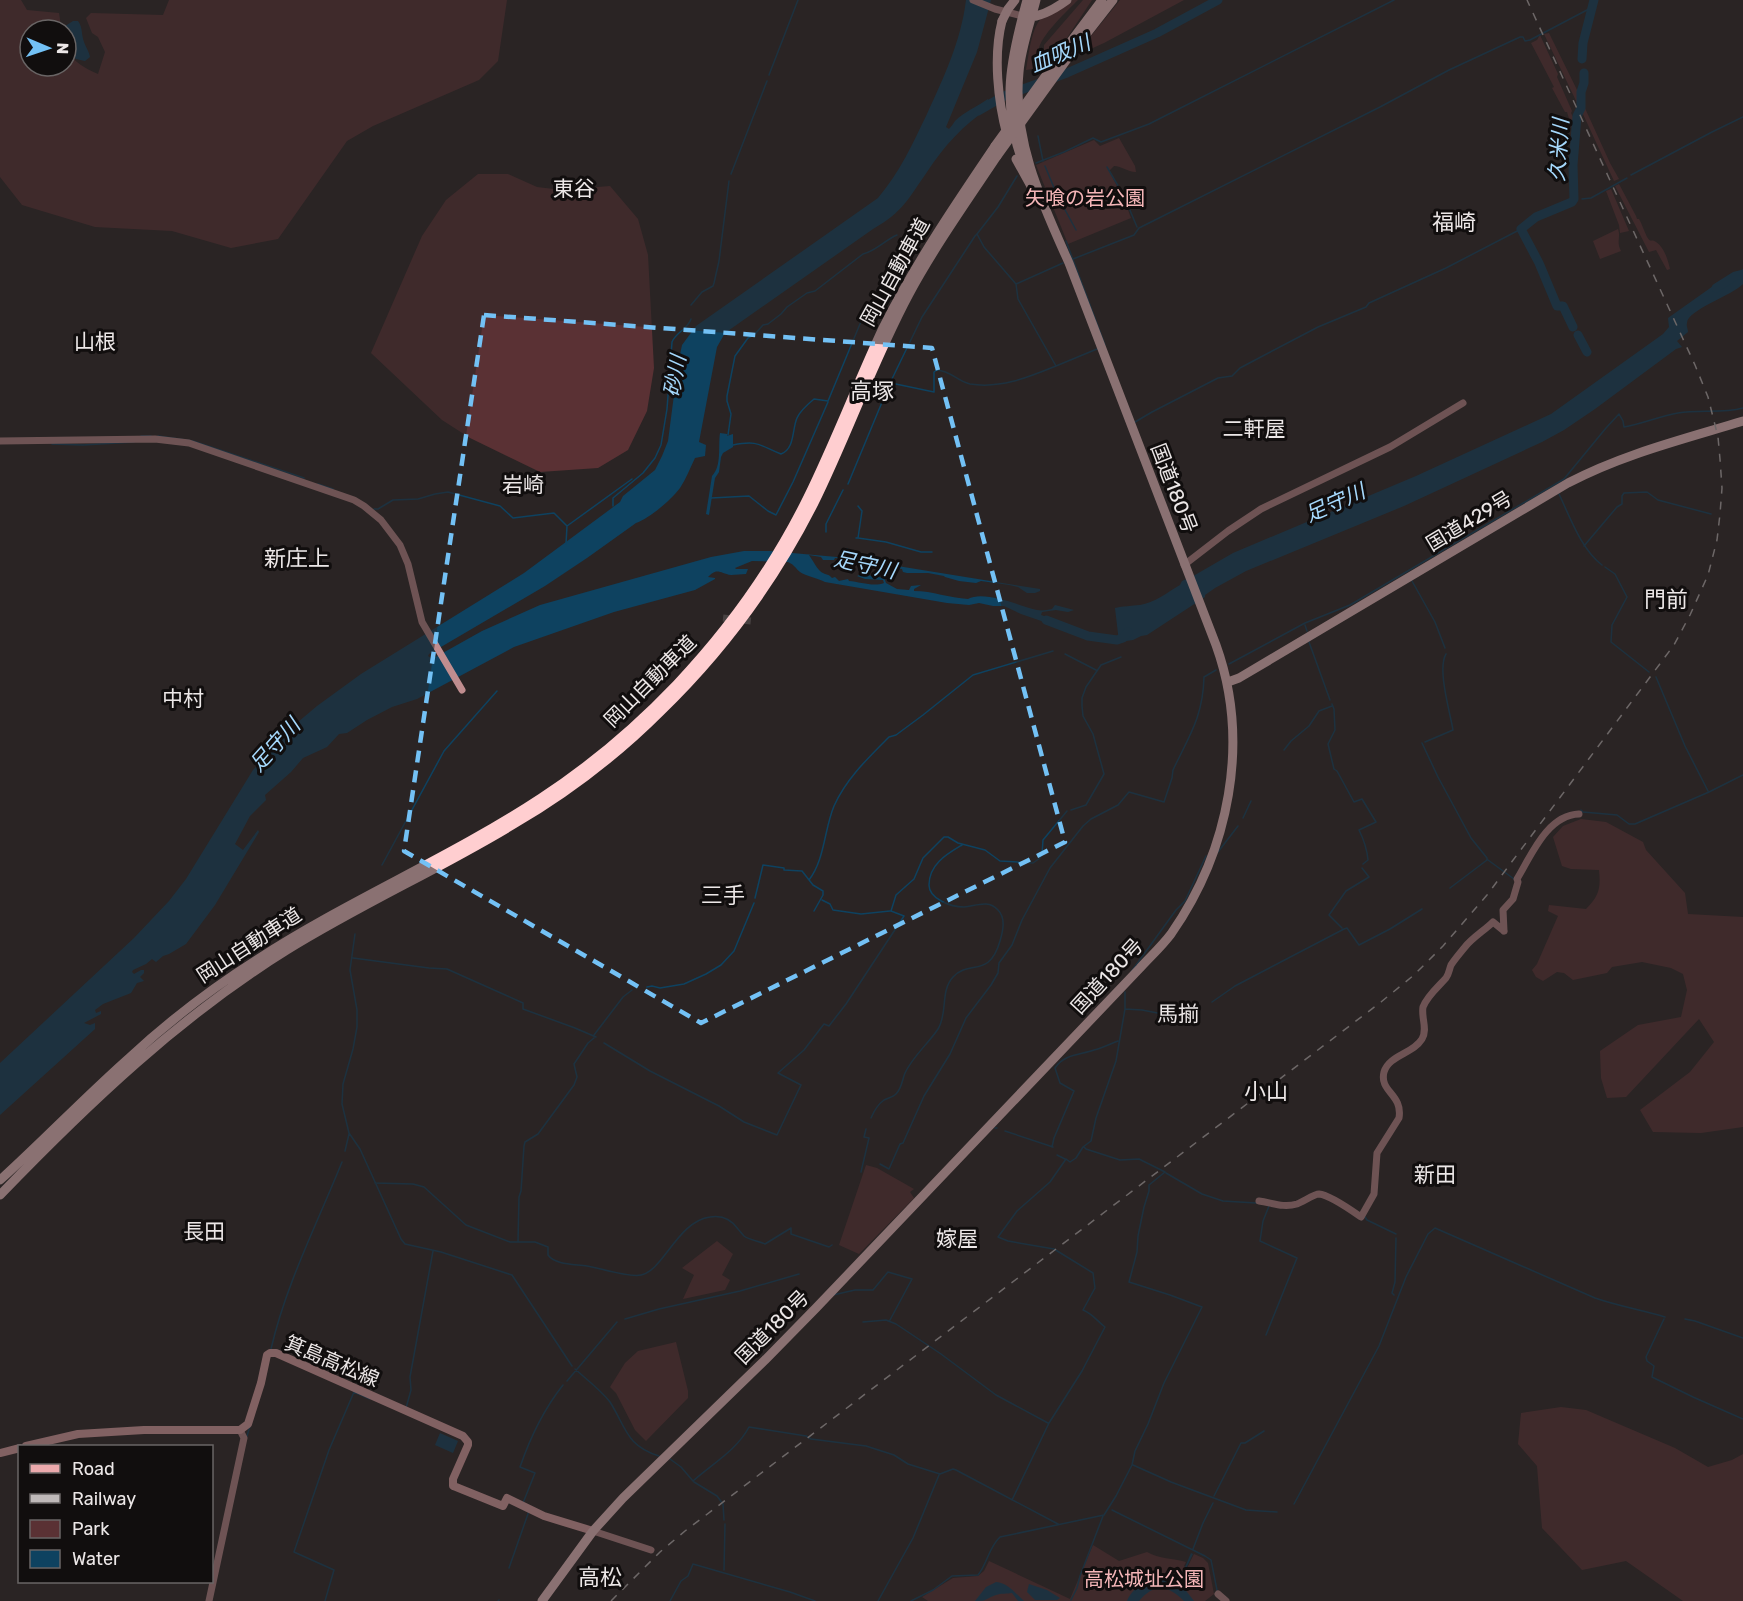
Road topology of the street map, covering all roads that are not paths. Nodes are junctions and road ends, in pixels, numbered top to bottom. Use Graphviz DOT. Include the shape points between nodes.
graph roads {
  1 [pos="973,0"];
  2 [pos="1015,0"];
  3 [pos="1027,0"];
  4 [pos="1036,0"];
  5 [pos="1060,0"];
  6 [pos="1067,0"];
  7 [pos="1096,0"];
  8 [pos="1102,0"];
  9 [pos="1113,0"];
  10 [pos="1029,15"];
  11 [pos="1067,52"];
  12 [pos="1009,104"];
  13 [pos="1046,212"];
  14 [pos="1463,403"];
  15 [pos="1743,421"];
  16 [pos="0,441"];
  17 [pos="793,534"];
  18 [pos="1185,567"];
  19 [pos="1228,682"];
  20 [pos="460,688"];
  21 [pos="1579,814"];
  22 [pos="27,1166"];
  23 [pos="0,1180"];
  24 [pos="0,1190"];
  25 [pos="0,1195"];
  26 [pos="1259,1201"];
  27 [pos="240,1430"];
  28 [pos="30,1445"];
  29 [pos="18,1448"];
  30 [pos="0,1453"];
  31 [pos="593,1531"];
  32 [pos="651,1550"];
  33 [pos="213,1582"];
  34 [pos="213,1583"];
  35 [pos="1218,1594"];
  36 [pos="209,1601"];
  37 [pos="542,1601"];
  38 [pos="1226,1601"];
  1 -- 10 [label="street"];
  2 -- 12 [label="highway, bridge" via="1002,21 998,52 999,88"];
  3 -- 10 [label="highway, 国道180号"];
  4 -- 10 [label="highway, 国道180号"];
  5 -- 10 [label="highway"];
  6 -- 10 [label="highway" via="1055,8"];
  7 -- 11 [label="highway"];
  8 -- 11 [label="highway, 岡山自動車道"];
  9 -- 11 [label="highway, 岡山自動車道"];
  10 -- 12 [label="highway, 国道180号" via="1014,48 1014,83"];
  11 -- 17 [label="highway, 岡山自動車道, bridge" via="909,295 835,459"];
  11 -- 17 [label="highway, 岡山自動車道, bridge" via="1057,60 995,146 902,291"];
  12 -- 13 [label="highway, 国道180号"];
  12 -- 13 [label="highway" via="1014,153"];
  13 -- 18 [label="highway, 国道180号"];
  14 -- 18 [label="street" via="1390,447 1261,509"];
  15 -- 19 [label="highway, 国道429号" via="1596,468"];
  16 -- 20 [label="street" via="155,439 189,443 354,500 381,520 400,544 422,622"];
  17 -- 22 [label="highway, 岡山自動車道" via="758,597 718,649 639,733 568,790 517,823 318,931 230,988 135,1062"];
  17 -- 23 [label="highway, 岡山自動車道" via="712,645 633,727 587,765 515,815 314,925 218,986 131,1056"];
  18 -- 19 [label="highway, 国道180号"];
  19 -- 31 [label="highway, 国道180号" via="1233,761 1223,820 1214,852 1192,901 1170,935 816,1308"];
  21 -- 26 [label="street" via="1560,820 1545,834 1517,879 1516,893 1503,910 1504,931 1493,922 1467,945 1425,1004 1422,1039 1386,1068 1384,1082 1397,1100 1400,1113 1377,1153 1374,1194 1361,1216 1319,1194 1280,1207"];
  22 -- 24 [label="highway"];
  22 -- 25 [label="highway"];
  27 -- 28 [label="main road" via="78,1434"];
  27 -- 31 [label="main road, 箕島高松線" via="248,1424 267,1354 271,1353 463,1436 468,1445 453,1486 503,1506 507,1498 544,1516"];
  27 -- 33 [label="street" via="244,1438"];
  29 -- 30 [label="main road"];
  31 -- 32 [label="street"];
  31 -- 37 [label="highway, 国道180号"];
  34 -- 36 [label="street"];
  35 -- 38 [label="street"];
}
